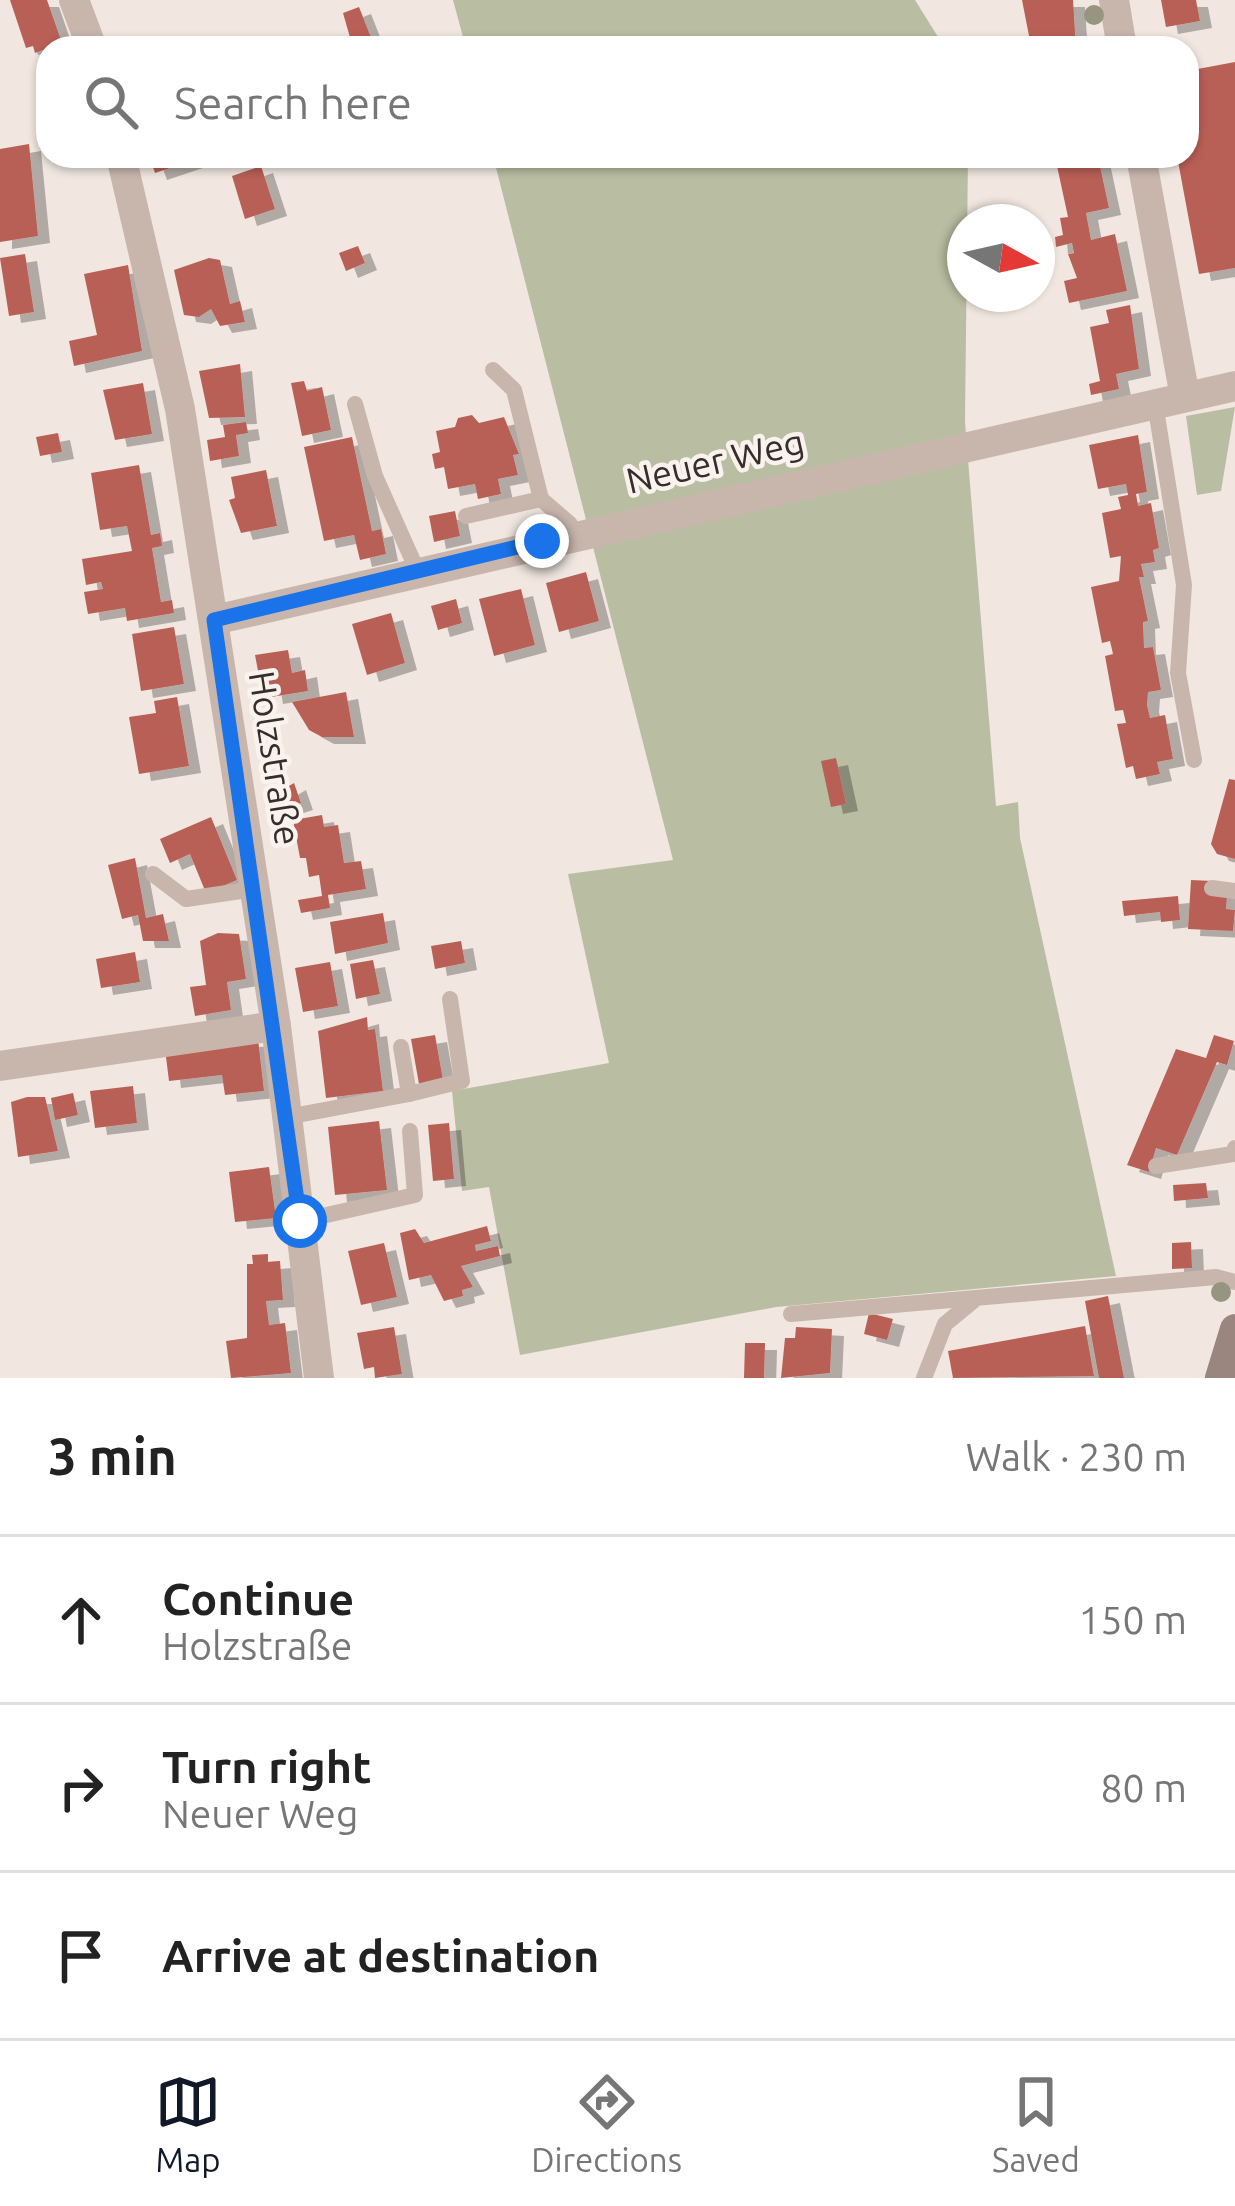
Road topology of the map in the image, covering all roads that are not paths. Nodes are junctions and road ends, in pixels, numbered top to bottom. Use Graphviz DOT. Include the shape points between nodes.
graph roads {
  1 [pos="74,0"];
  2 [pos="1114,0"];
  3 [pos="88,36"];
  4 [pos="1120,36"];
  5 [pos="124,168"];
  6 [pos="1143,168"];
  7 [pos="493,370"];
  8 [pos="1235,386"];
  9 [pos="1170,400"];
  10 [pos="355,404"];
  11 [pos="542,499"];
  12 [pos="466,516"];
  13 [pos="573,534"];
  14 [pos="417,570"];
  15 [pos="214,620"];
  16 [pos="1194,760"];
  17 [pos="153,874"];
  18 [pos="1212,888"];
  19 [pos="256,889"];
  20 [pos="1235,891"];
  21 [pos="450,999"];
  22 [pos="276,1026"];
  23 [pos="401,1047"];
  24 [pos="0,1066"];
  25 [pos="409,1094"];
  26 [pos="287,1117"];
  27 [pos="410,1131"];
  28 [pos="1235,1148"];
  29 [pos="1156,1166"];
  30 [pos="300,1221"];
  31 [pos="1235,1282"];
  32 [pos="979,1298"];
  33 [pos="791,1314"];
  34 [pos="1235,1329"];
  35 [pos="319,1378"];
  36 [pos="924,1378"];
  37 [pos="1220,1378"];
  1 -- 3 [label="street"];
  2 -- 4 [label="street"];
  5 -- 15 [label="street, Holzstraße" via="180,409"];
  6 -- 9 [label="street"];
  7 -- 11 [label="lane" via="514,390"];
  8 -- 9 [label="street, Neuer Weg"];
  9 -- 13 [label="street, Neuer Weg"];
  9 -- 16 [label="lane" via="1184,585 1178,673"];
  10 -- 14 [label="lane" via="375,476"];
  11 -- 12 [label="lane"];
  11 -- 13 [label="lane"];
  13 -- 14 [label="street, Neuer Weg"];
  14 -- 15 [label="street, Neuer Weg"];
  15 -- 19 [label="street, Holzstraße"];
  17 -- 19 [label="lane" via="185,899"];
  18 -- 20 [label="lane"];
  19 -- 22 [label="street, Holzstraße"];
  21 -- 25 [label="lane" via="461,1081"];
  22 -- 24 [label="street"];
  22 -- 26 [label="street, Holzstraße"];
  23 -- 25 [label="lane"];
  25 -- 26 [label="lane"];
  26 -- 30 [label="street, Holzstraße"];
  27 -- 30 [label="lane" via="415,1195"];
  28 -- 29 [label="lane"];
  30 -- 35 [label="street, Holzstraße"];
  31 -- 32 [label="lane" via="1216,1276"];
  32 -- 33 [label="lane"];
  32 -- 36 [label="lane" via="945,1324"];
  34 -- 37 [label="main road"];
}
